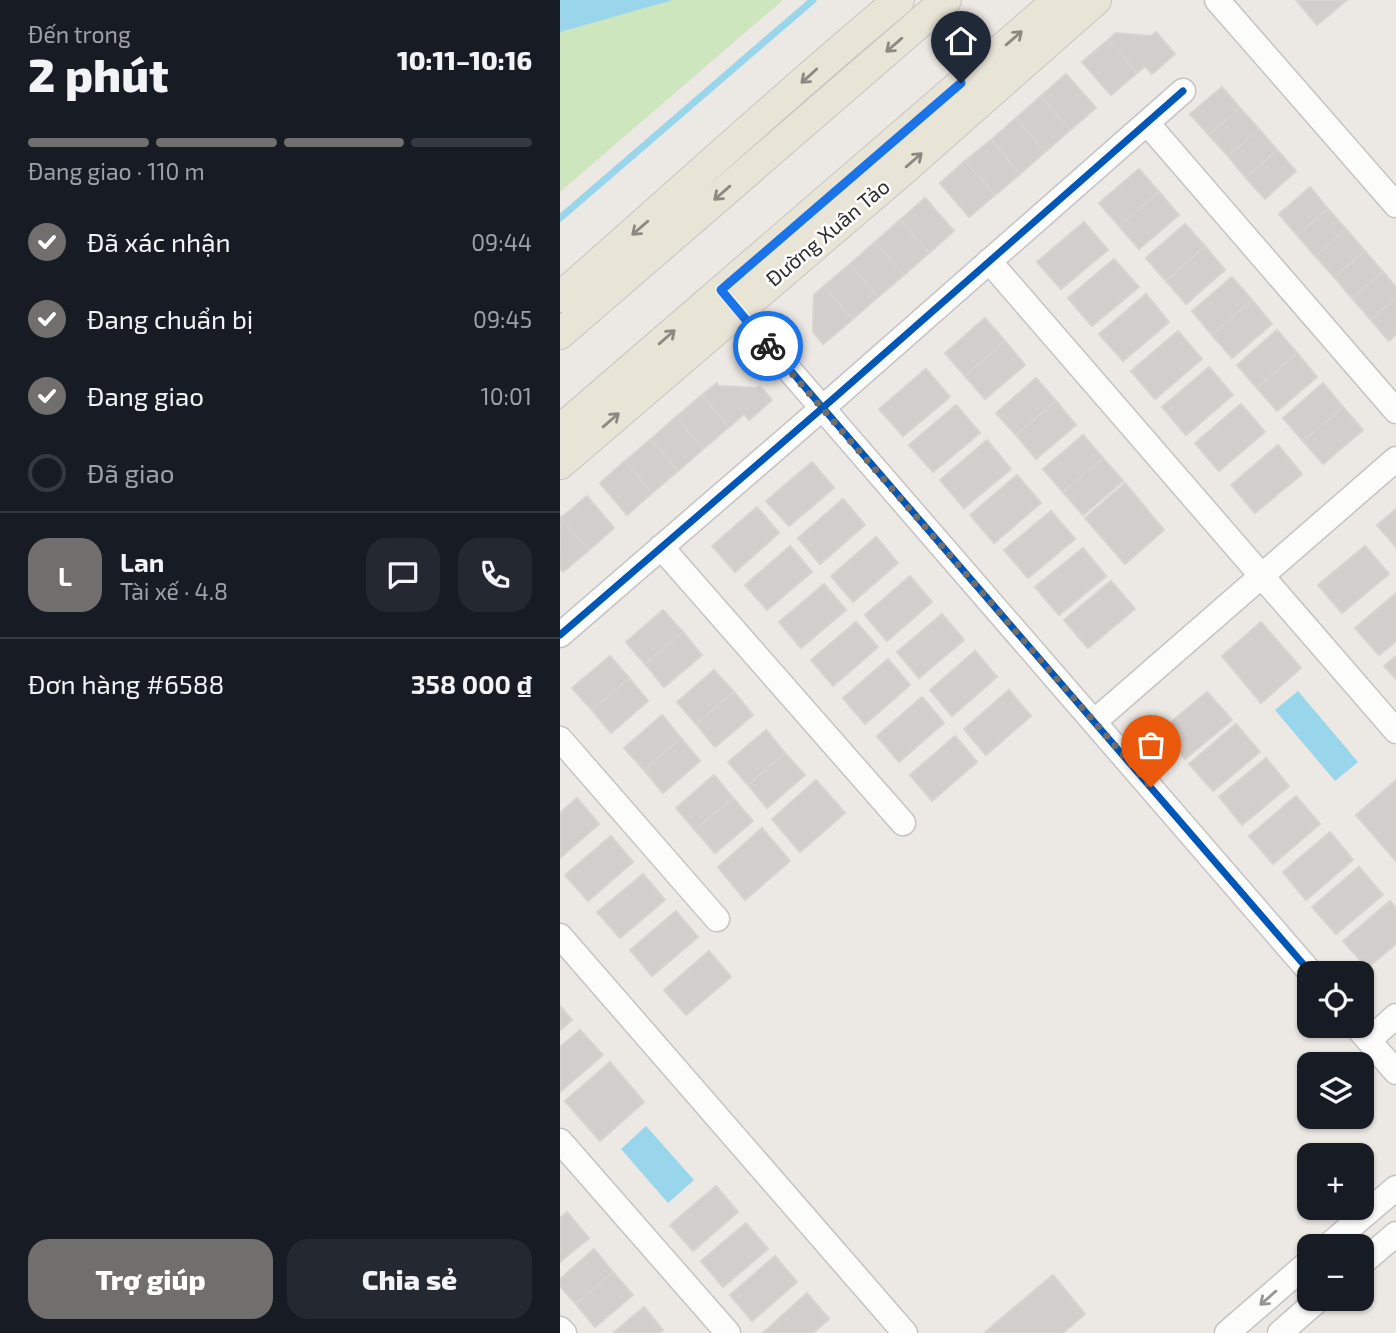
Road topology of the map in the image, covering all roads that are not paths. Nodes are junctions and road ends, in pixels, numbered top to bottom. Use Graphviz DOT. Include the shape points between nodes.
graph roads {
  1 [pos="899,0"];
  2 [pos="946,0"];
  3 [pos="1058,0"];
  4 [pos="1096,0"];
  5 [pos="1217,0"];
  6 [pos="1184,91"];
  7 [pos="1147,122"];
  8 [pos="1396,205"];
  9 [pos="989,261"];
  10 [pos="560,298"];
  11 [pos="729,301"];
  12 [pos="560,334"];
  13 [pos="822,408"];
  14 [pos="1396,411"];
  15 [pos="560,430"];
  16 [pos="1396,459"];
  17 [pos="560,464"];
  18 [pos="661,547"];
  19 [pos="1262,576"];
  20 [pos="560,635"];
  21 [pos="1095,721"];
  22 [pos="1396,731"];
  23 [pos="560,739"];
  24 [pos="902,823"];
  25 [pos="717,919"];
  26 [pos="560,936"];
  27 [pos="1301,961"];
  28 [pos="1396,1016"];
  29 [pos="1374,1027"];
  30 [pos="1367,1038"];
  31 [pos="1396,1072"];
  32 [pos="560,1141"];
  33 [pos="1396,1188"];
  34 [pos="1342,1234"];
  35 [pos="1396,1234"];
  36 [pos="1374,1253"];
  37 [pos="1297,1272"];
  38 [pos="1305,1311"];
  39 [pos="560,1329"];
  40 [pos="564,1333"];
  41 [pos="728,1333"];
  42 [pos="905,1333"];
  43 [pos="1227,1333"];
  44 [pos="1280,1333"];
  1 -- 10 [label="main road, one-way"];
  2 -- 12 [label="main road, one-way"];
  11 -- 3 [label="main road, Đường Xuân Tảo, one-way"];
  11 -- 4 [label="main road, Đường Xuân Tảo, one-way"];
  5 -- 8 [label="street"];
  6 -- 7 [label="street"];
  7 -- 9 [label="street"];
  7 -- 14 [label="street"];
  9 -- 13 [label="street"];
  9 -- 19 [label="street"];
  11 -- 13 [label="street"];
  15 -- 11 [label="main road, Đường Xuân Tảo, one-way"];
  17 -- 11 [label="main road, Đường Xuân Tảo, one-way"];
  13 -- 18 [label="street"];
  13 -- 21 [label="street"];
  16 -- 19 [label="street"];
  18 -- 20 [label="street"];
  18 -- 24 [label="street"];
  19 -- 21 [label="street"];
  19 -- 22 [label="street"];
  21 -- 27 [label="street"];
  23 -- 25 [label="street"];
  26 -- 42 [label="street"];
  28 -- 29 [label="street"];
  30 -- 31 [label="street"];
  32 -- 41 [label="street"];
  33 -- 34 [label="street"];
  35 -- 36 [label="street"];
  37 -- 43 [label="street, one-way"];
  38 -- 44 [label="street"];
  39 -- 40 [label="street"];
}
